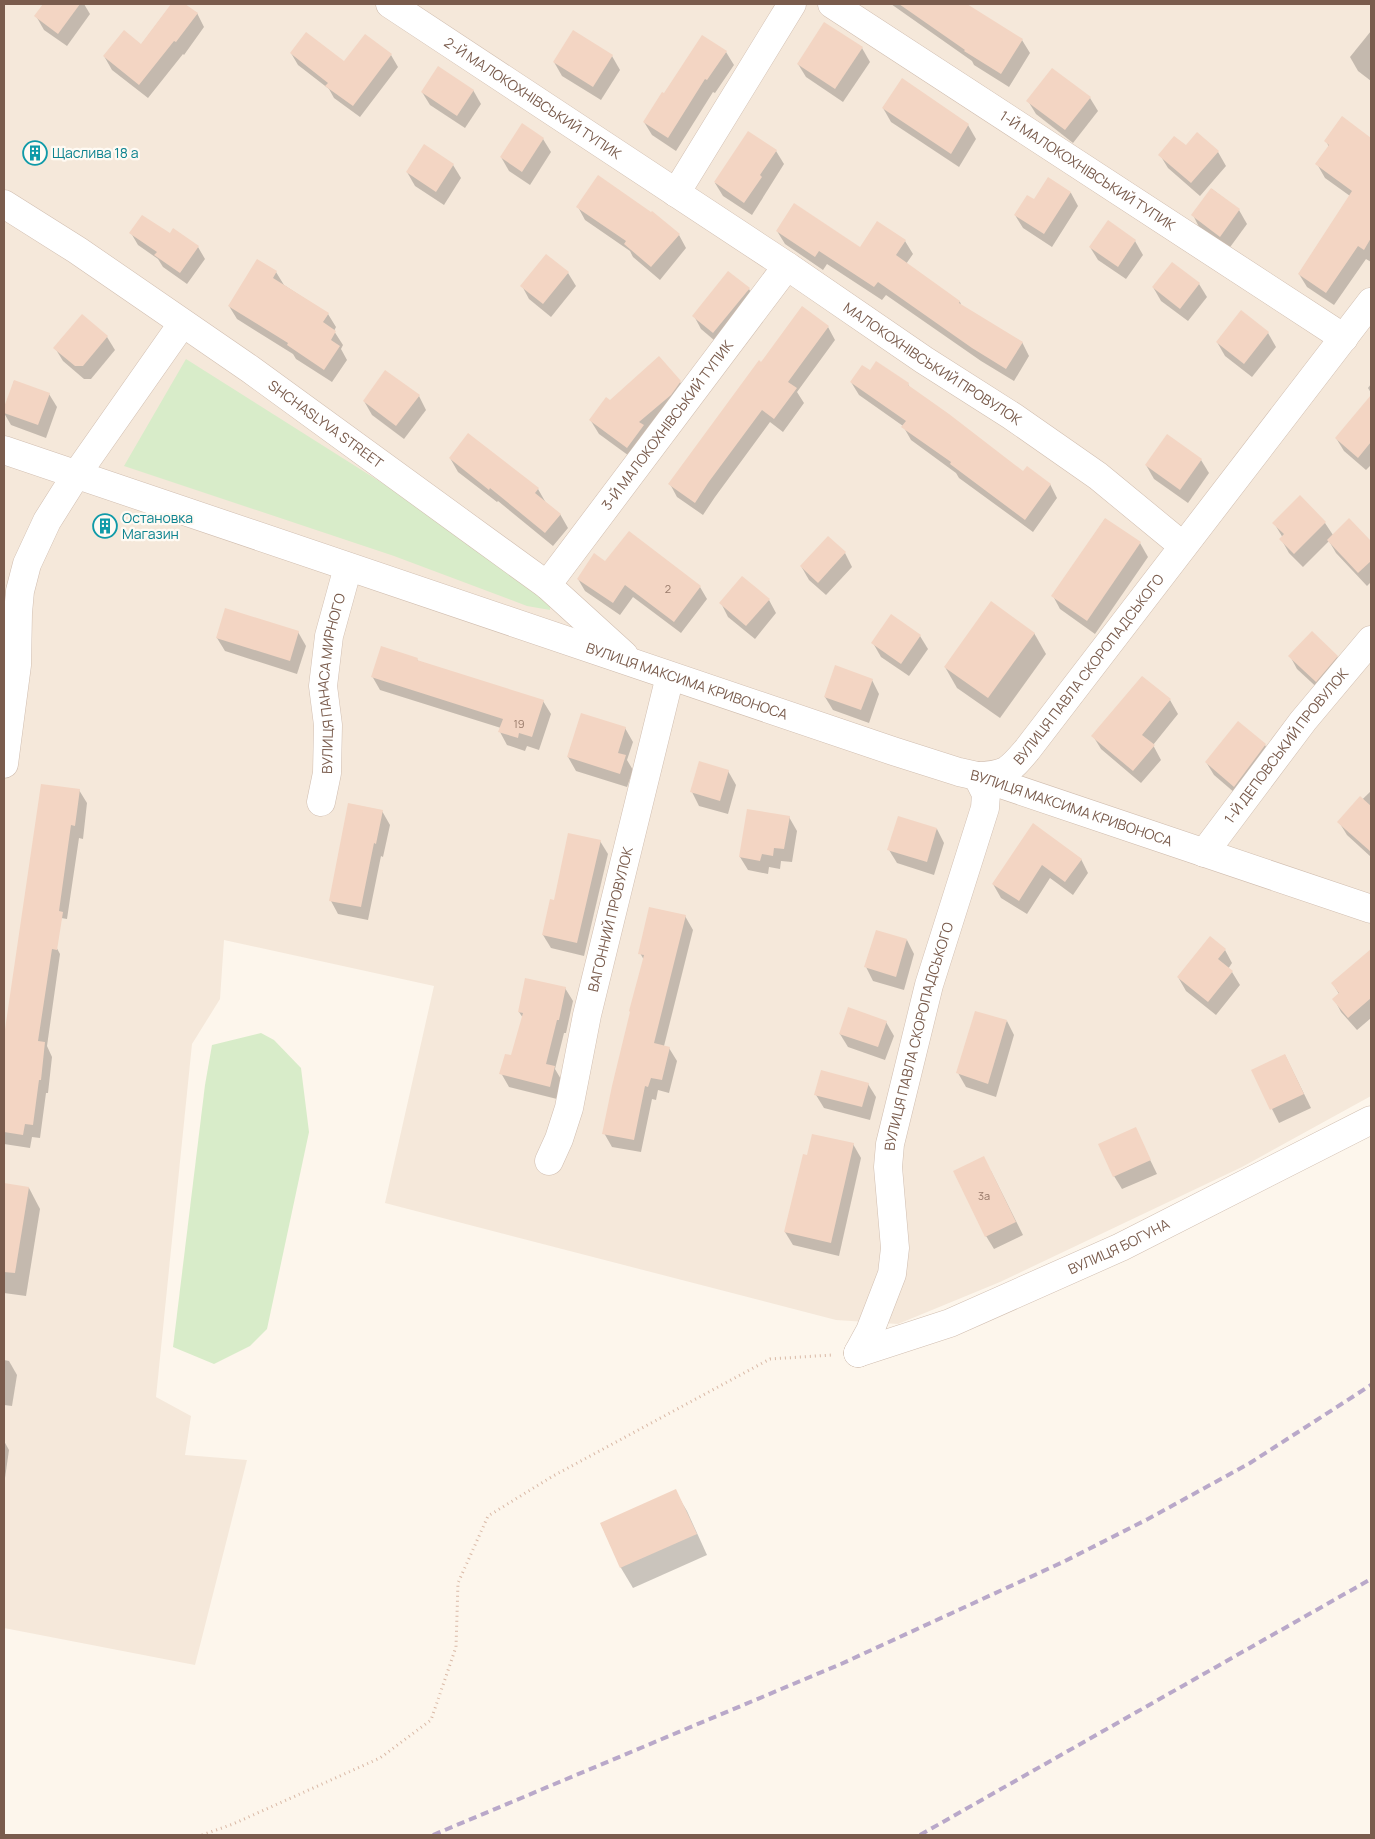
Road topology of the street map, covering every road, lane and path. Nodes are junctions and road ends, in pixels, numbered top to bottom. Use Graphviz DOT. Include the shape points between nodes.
graph roads {
  1 [pos="390,4"];
  2 [pos="792,4"];
  3 [pos="832,4"];
  4 [pos="676,193"];
  5 [pos="4,204"];
  6 [pos="787,266"];
  7 [pos="1371,302"];
  8 [pos="182,324"];
  9 [pos="1344,338"];
  10 [pos="4,450"];
  11 [pos="76,475"];
  12 [pos="1183,546"];
  13 [pos="348,567"];
  14 [pos="547,585"];
  15 [pos="1371,640"];
  16 [pos="633,663"];
  17 [pos="670,676"];
  18 [pos="4,764"];
  19 [pos="977,776"];
  20 [pos="321,802"];
  21 [pos="1204,853"];
  22 [pos="1371,910"];
  23 [pos="1371,1120"];
  24 [pos="549,1161"];
  25 [pos="858,1353"];
  26 [pos="202,1835"];
  1 -- 4 [label="street, 2-Й МАЛОКОХНІВСЬКИЙ ТУПИК"];
  2 -- 4 [label="street"];
  3 -- 9 [label="street, 1-Й МАЛОКОХНІВСЬКИЙ ТУПИК"];
  4 -- 6 [label="street, МАЛОКОХНІВСЬКИЙ ПРОВУЛОК"];
  5 -- 8 [label="street, SHCHASLYVA STREET" via="77,250"];
  6 -- 12 [label="street, МАЛОКОХНІВСЬКИЙ ПРОВУЛОК" via="1098,476"];
  6 -- 14 [label="street, 3-Й МАЛОКОХНІВСЬКИЙ ТУПИК"];
  7 -- 9 [label="street, ВУЛИЦЯ ПАВЛА СКОРОПАДСЬКОГО"];
  8 -- 11 [label="street"];
  8 -- 14 [label="street, SHCHASLYVA STREET" via="250,369"];
  9 -- 12 [label="street, ВУЛИЦЯ ПАВЛА СКОРОПАДСЬКОГО"];
  10 -- 11 [label="street, ВУЛИЦЯ МАКСИМА КРИВОНОСА"];
  11 -- 13 [label="street, ВУЛИЦЯ МАКСИМА КРИВОНОСА"];
  11 -- 18 [label="street" via="47,521 27,564 20,591 18,665"];
  12 -- 19 [label="street, ВУЛИЦЯ ПАВЛА СКОРОПАДСЬКОГО" via="1011,769 997,775"];
  13 -- 16 [label="street, ВУЛИЦЯ МАКСИМА КРИВОНОСА"];
  13 -- 20 [label="street, ВУЛИЦЯ ПАНАСА МИРНОГО" via="329,636 323,686 328,725 327,772"];
  14 -- 16 [label="street, SHCHASLYVA STREET"];
  15 -- 21 [label="street, 1-Й ДЕПОВСЬКИЙ ПРОВУЛОК" via="1303,721"];
  16 -- 17 [label="street, ВУЛИЦЯ МАКСИМА КРИВОНОСА"];
  17 -- 19 [label="street, ВУЛИЦЯ МАКСИМА КРИВОНОСА"];
  17 -- 24 [label="street, ВАГОННИЙ ПРОВУЛОК" via="587,1015 569,1108"];
  19 -- 21 [label="street, ВУЛИЦЯ МАКСИМА КРИВОНОСА"];
  19 -- 25 [label="street, ВУЛИЦЯ ПАВЛА СКОРОПАДСЬКОГО" via="986,794 985,808 929,985 890,1144 888,1167 895,1248 892,1274"];
  21 -- 22 [label="street, ВУЛИЦЯ МАКСИМА КРИВОНОСА"];
  23 -- 25 [label="street, ВУЛИЦЯ БОГУНА" via="1121,1247 950,1323"];
  25 -- 26 [label="path" via="770,1359 553,1476 488,1516 458,1583 456,1647 431,1720 380,1758"];
}
